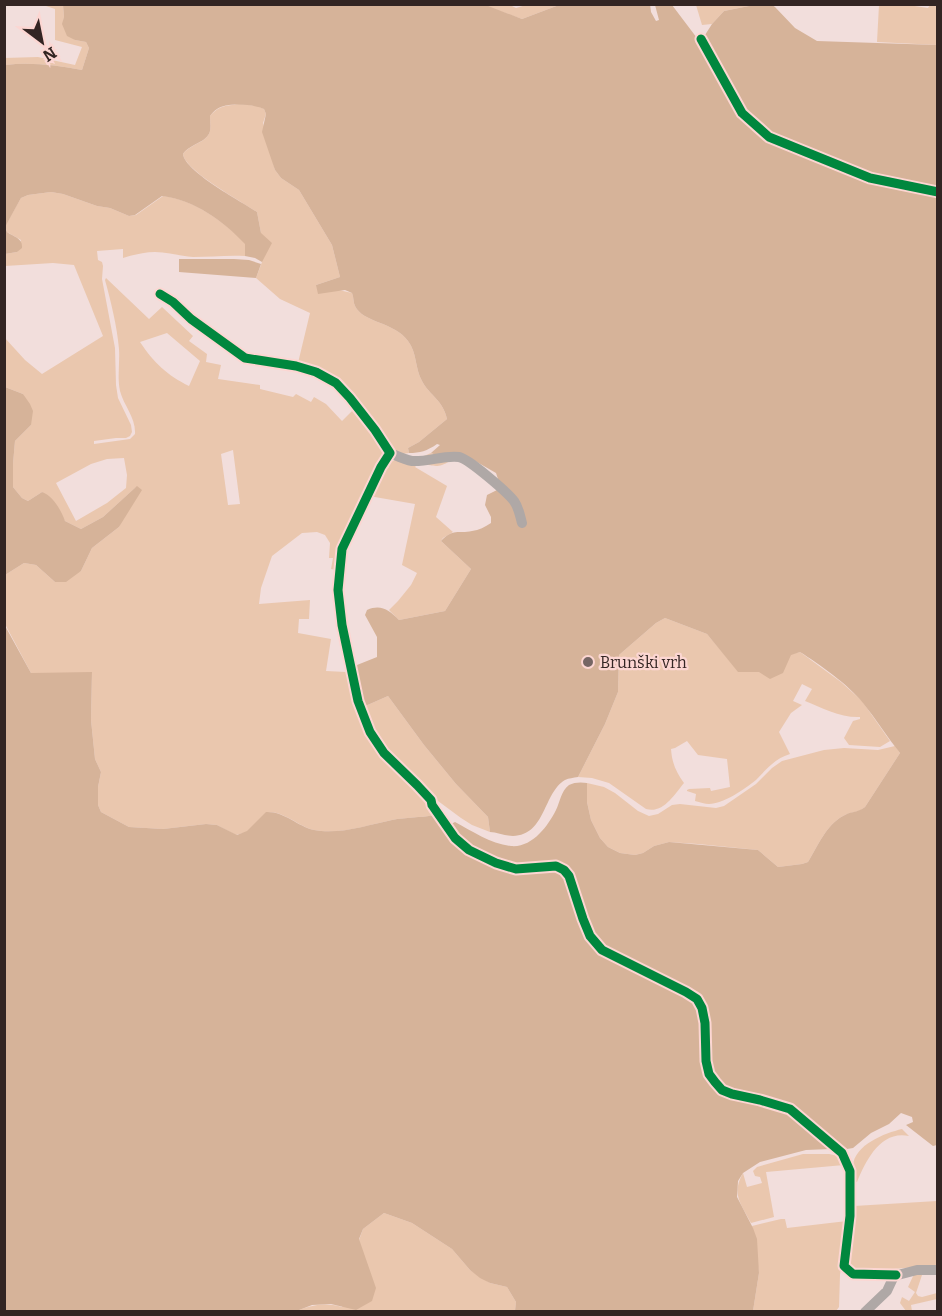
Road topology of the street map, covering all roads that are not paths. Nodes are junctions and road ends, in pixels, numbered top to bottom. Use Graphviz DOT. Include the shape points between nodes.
graph roads {
  1 [pos="701,39"];
  2 [pos="938,192"];
  3 [pos="160,294"];
  4 [pos="390,453"];
  5 [pos="522,523"];
  6 [pos="938,1270"];
  7 [pos="896,1275"];
  8 [pos="865,1311"];
  1 -- 2 [label="street" via="742,112 769,137 870,178"];
  3 -- 4 [label="street" via="245,358 296,366 336,383"];
  4 -- 5 [label="street" via="411,461 462,458 514,502"];
  4 -- 7 [label="street" via="342,549 338,590 358,701 370,732 384,753 430,800 455,838 470,850 516,869 556,866 564,870 590,936 602,950 697,999 705,1023 706,1061 714,1082 732,1094 790,1108 842,1153 850,1171 844,1266 853,1274"];
  6 -- 7 [label="street"];
  7 -- 8 [label="street" via="888,1291"];
}
